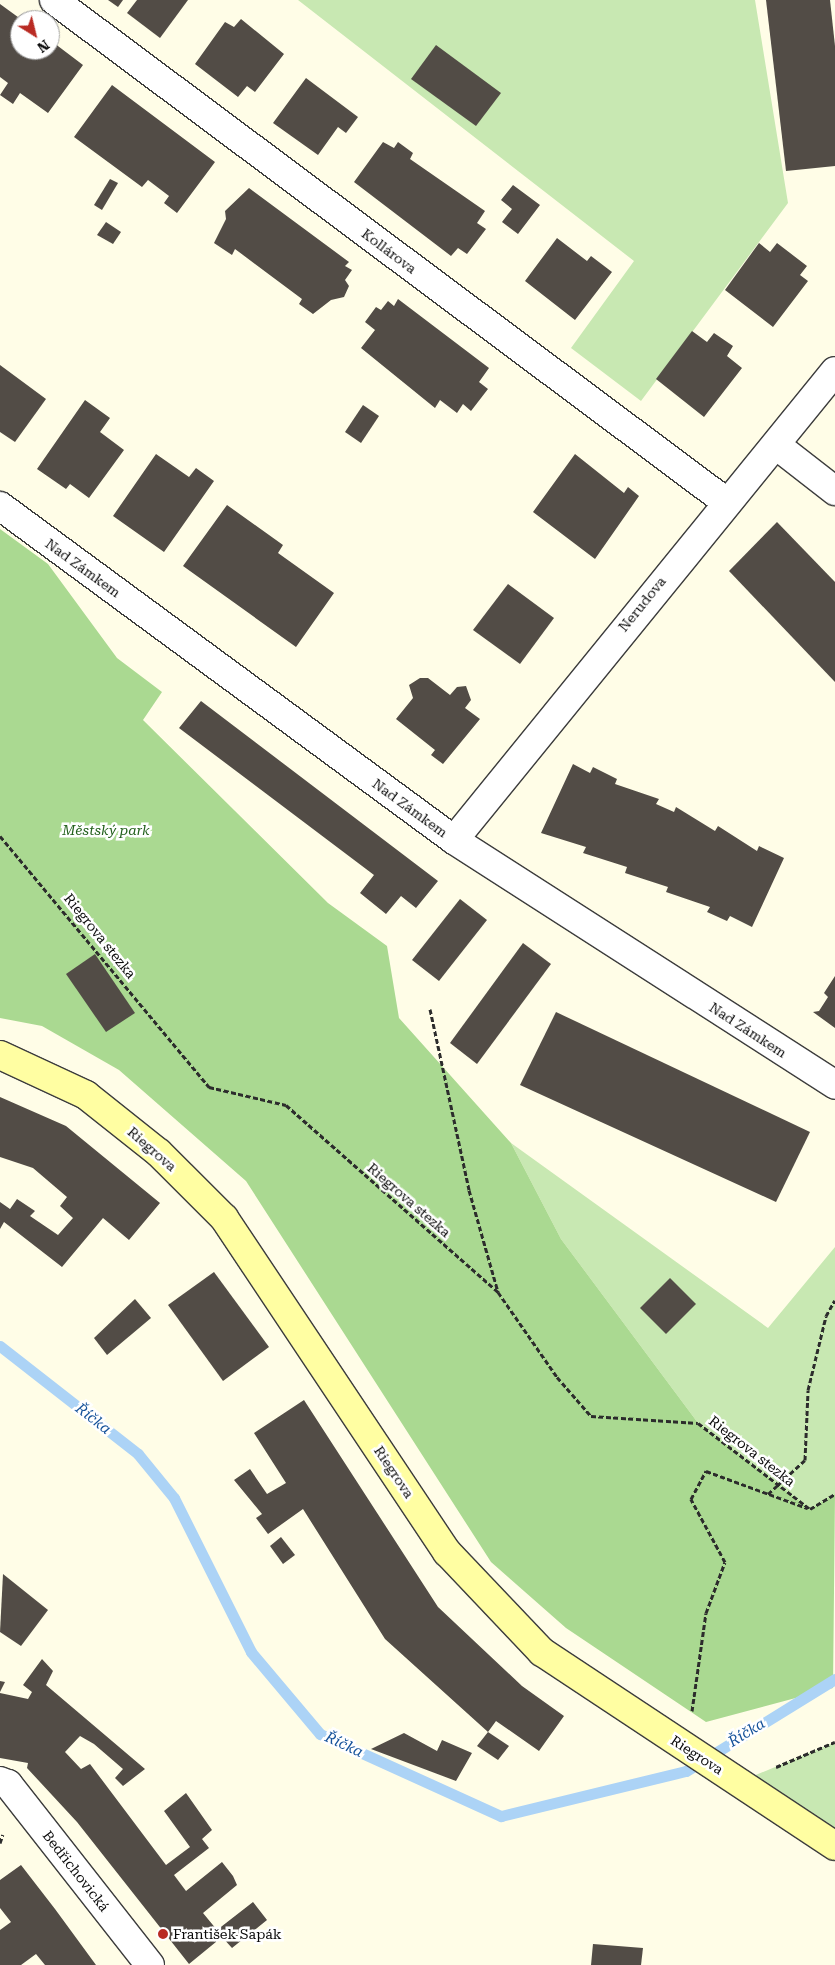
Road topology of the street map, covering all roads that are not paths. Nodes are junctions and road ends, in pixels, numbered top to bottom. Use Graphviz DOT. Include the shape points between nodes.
graph roads {
  1 [pos="54,0"];
  2 [pos="835,371"];
  3 [pos="776,445"];
  4 [pos="835,491"];
  5 [pos="725,501"];
  6 [pos="0,506"];
  7 [pos="454,840"];
  8 [pos="0,1055"];
  9 [pos="835,1086"];
  10 [pos="0,1781"];
  11 [pos="835,1846"];
  12 [pos="150,1965"];
  1 -- 5 [label="street, Kollárova"];
  2 -- 3 [label="street, Nerudova"];
  3 -- 4 [label="street"];
  3 -- 5 [label="street, Nerudova"];
  5 -- 7 [label="street, Nerudova"];
  6 -- 7 [label="street, Nad Zámkem"];
  7 -- 9 [label="street, Nad Zámkem"];
  8 -- 11 [label="street, Riegrova" via="86,1095 159,1152 224,1218 447,1552 542,1652"];
  10 -- 12 [label="street, Bedřichovická" via="8,1784"];
}
